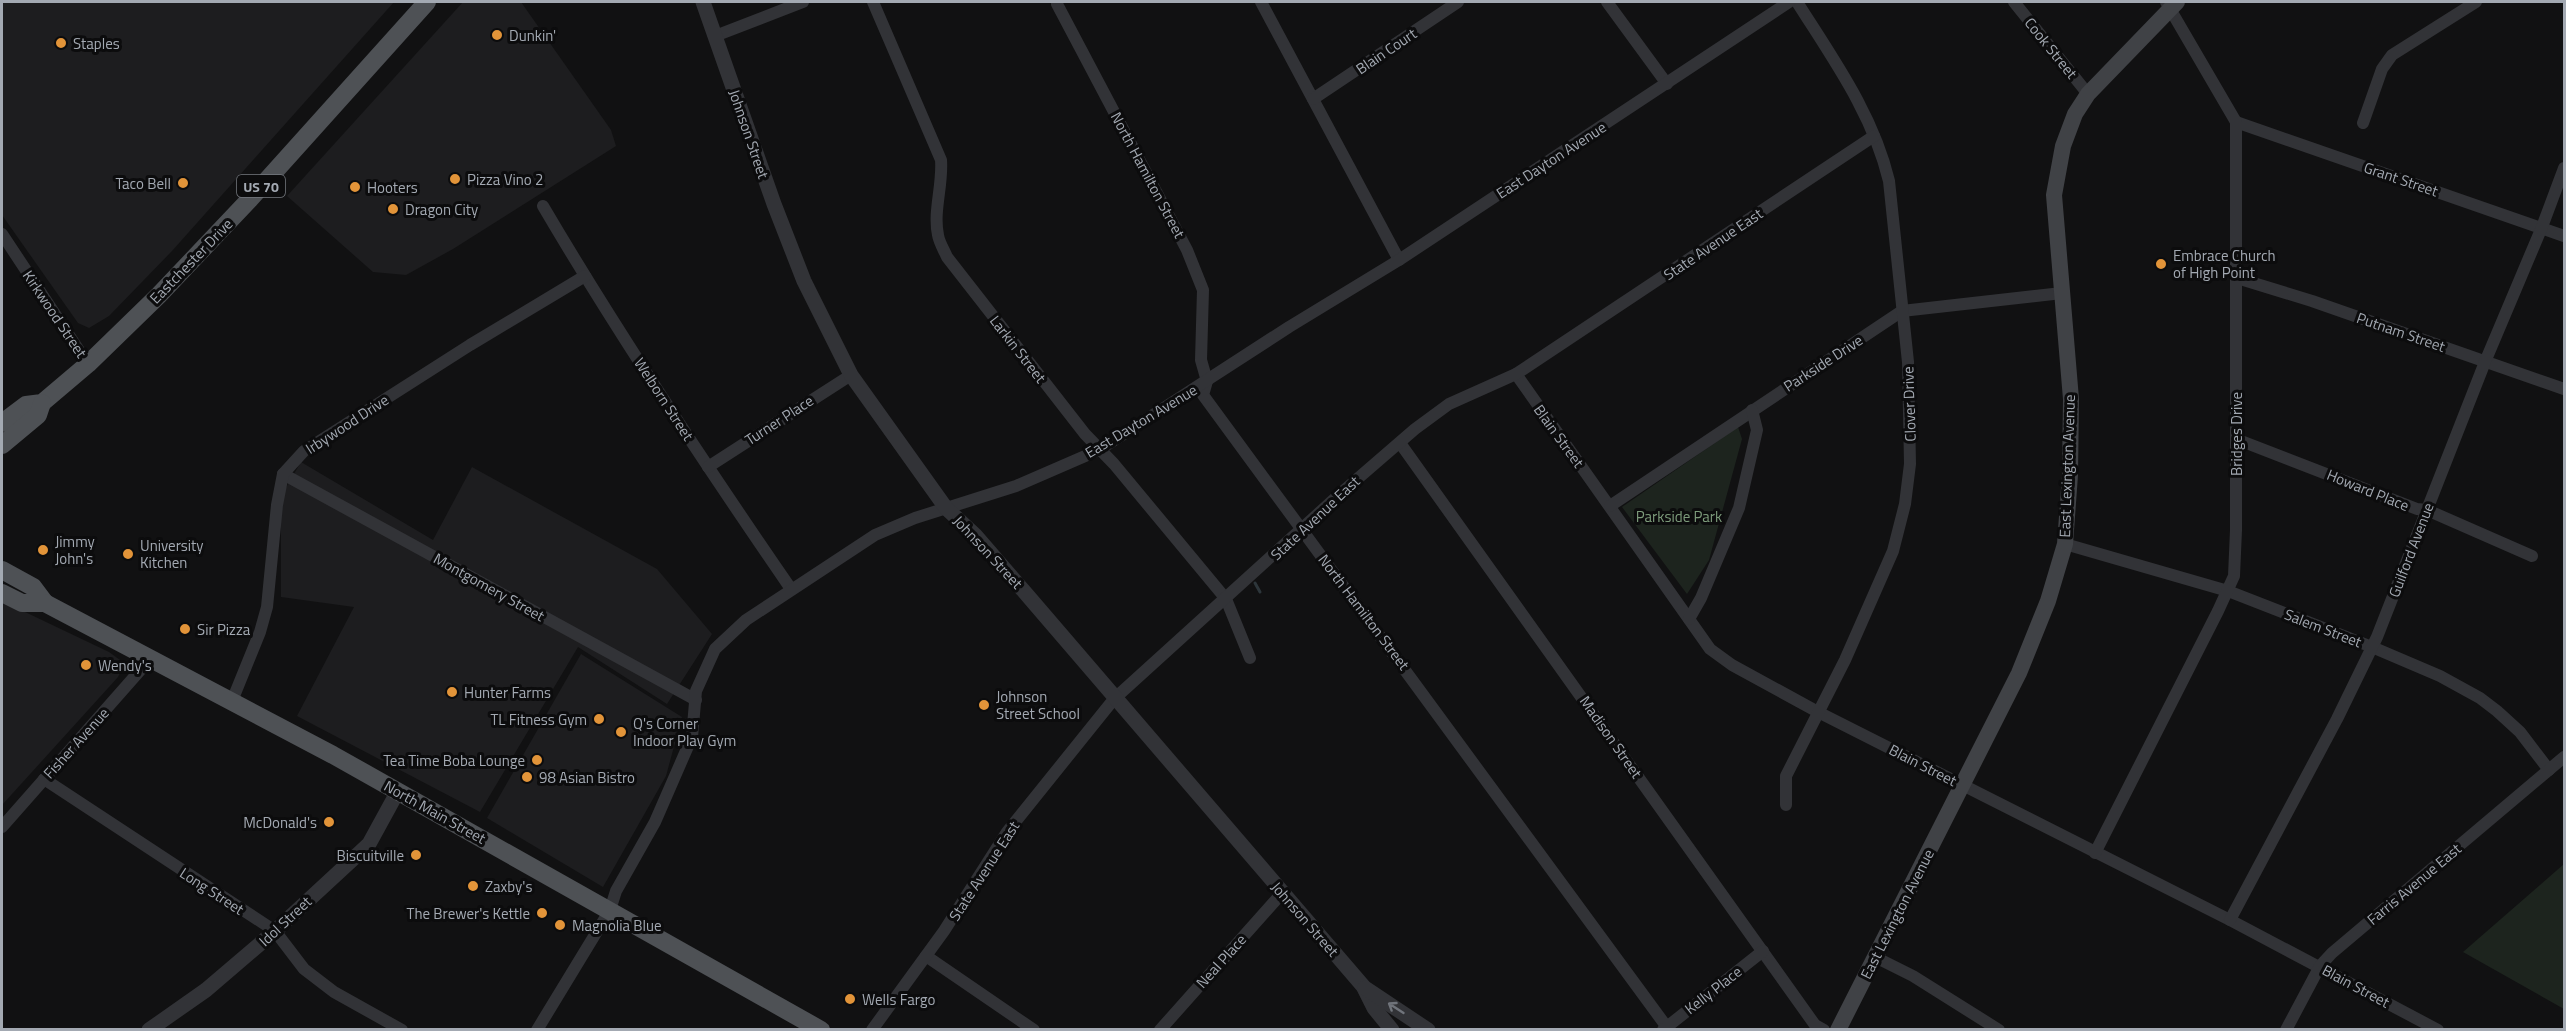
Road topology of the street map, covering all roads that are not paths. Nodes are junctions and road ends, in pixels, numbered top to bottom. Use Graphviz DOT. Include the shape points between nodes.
graph roads {
  1 [pos="427,2"];
  2 [pos="703,2"];
  3 [pos="803,2"];
  4 [pos="873,2"];
  5 [pos="1261,2"];
  6 [pos="1458,2"];
  7 [pos="1607,2"];
  8 [pos="1789,2"];
  9 [pos="1797,2"];
  10 [pos="2014,2"];
  11 [pos="2476,2"];
  12 [pos="2171,3"];
  13 [pos="1057,4"];
  14 [pos="715,36"];
  15 [pos="1667,84"];
  16 [pos="2088,94"];
  17 [pos="1313,99"];
  18 [pos="2236,122"];
  19 [pos="2363,123"];
  20 [pos="1874,136"];
  21 [pos="2565,168"];
  22 [pos="543,206"];
  23 [pos="2542,227"];
  24 [pos="2,234"];
  25 [pos="2565,237"];
  26 [pos="1399,260"];
  27 [pos="585,276"];
  28 [pos="2236,278"];
  29 [pos="2062,293"];
  30 [pos="1902,311"];
  31 [pos="2485,362"];
  32 [pos="88,364"];
  33 [pos="1516,374"];
  34 [pos="850,375"];
  35 [pos="1207,381"];
  36 [pos="2565,389"];
  37 [pos="42,403"];
  38 [pos="1752,410"];
  39 [pos="2,423"];
  40 [pos="2236,439"];
  41 [pos="1400,443"];
  42 [pos="2,445"];
  43 [pos="1099,450"];
  44 [pos="708,467"];
  45 [pos="282,474"];
  46 [pos="1610,506"];
  47 [pos="946,508"];
  48 [pos="2427,510"];
  49 [pos="1302,530"];
  50 [pos="2065,544"];
  51 [pos="2532,556"];
  52 [pos="2,570"];
  53 [pos="791,590"];
  54 [pos="2228,591"];
  55 [pos="2,593"];
  56 [pos="1226,599"];
  57 [pos="45,603"];
  58 [pos="1689,619"];
  59 [pos="2372,646"];
  60 [pos="152,658"];
  61 [pos="1250,658"];
  62 [pos="1114,699"];
  63 [pos="696,700"];
  64 [pos="232,701"];
  65 [pos="1818,712"];
  66 [pos="2565,757"];
  67 [pos="2549,770"];
  68 [pos="44,779"];
  69 [pos="1962,785"];
  70 [pos="398,791"];
  71 [pos="1786,805"];
  72 [pos="2,827"];
  73 [pos="2095,853"];
  74 [pos="1282,892"];
  75 [pos="610,910"];
  76 [pos="2230,920"];
  77 [pos="275,932"];
  78 [pos="1763,951"];
  79 [pos="926,956"];
  80 [pos="1875,957"];
  81 [pos="2320,966"];
  82 [pos="1363,986"];
  83 [pos="1666,1028"];
  84 [pos="150,1029"];
  85 [pos="402,1029"];
  86 [pos="537,1029"];
  87 [pos="820,1029"];
  88 [pos="872,1029"];
  89 [pos="1034,1029"];
  90 [pos="1160,1029"];
  91 [pos="1392,1029"];
  92 [pos="1428,1029"];
  93 [pos="1824,1029"];
  94 [pos="1838,1029"];
  95 [pos="2000,1029"];
  96 [pos="2286,1029"];
  97 [pos="2438,1029"];
  1 -- 32 [label="main road, Eastchester Drive / US 70" via="250,199"];
  2 -- 14 [label="street, Johnson Street"];
  3 -- 14 [label="street"];
  4 -- 43 [label="street, Larkin Street" via="941,160 936,216 938,237 948,257"];
  5 -- 17 [label="street"];
  6 -- 17 [label="street, Blain Court"];
  7 -- 15 [label="street"];
  8 -- 15 [label="street, East Dayton Avenue"];
  9 -- 20 [label="street, Clover Drive" via="1858,99"];
  10 -- 16 [label="street, Cook Street"];
  11 -- 19 [label="street" via="2392,55 2382,69"];
  12 -- 16 [label="main road, East Lexington Avenue"];
  12 -- 18 [label="street, Bridges Drive"];
  13 -- 35 [label="street, North Hamilton Street" via="1187,250 1203,290 1201,360"];
  14 -- 34 [label="street, Johnson Street" via="804,281"];
  15 -- 26 [label="street, East Dayton Avenue"];
  16 -- 29 [label="main road, East Lexington Avenue" via="2075,114 2063,146 2054,195"];
  17 -- 26 [label="street"];
  18 -- 23 [label="street, Grant Street"];
  18 -- 28 [label="street, Bridges Drive"];
  20 -- 30 [label="street, Clover Drive" via="1889,181"];
  20 -- 33 [label="street, State Avenue East"];
  21 -- 23 [label="street, Guilford Avenue"];
  22 -- 27 [label="street, Welborn Street"];
  23 -- 25 [label="street, Grant Street"];
  23 -- 31 [label="street, Guilford Avenue"];
  24 -- 32 [label="street, Kirkwood Street"];
  26 -- 35 [label="street, East Dayton Avenue"];
  27 -- 44 [label="street, Welborn Street"];
  27 -- 45 [label="street, Irbywood Drive" via="304,451"];
  28 -- 31 [label="street, Putnam Street"];
  28 -- 40 [label="street, Bridges Drive"];
  29 -- 30 [label="street, Parkside Drive"];
  29 -- 50 [label="main road, East Lexington Avenue" via="2071,399"];
  30 -- 38 [label="street, Parkside Drive"];
  30 -- 65 [label="street, Clover Drive" via="1910,415 1905,504 1893,551"];
  31 -- 36 [label="street, Putnam Street"];
  31 -- 48 [label="street, Guilford Avenue"];
  32 -- 37 [label="main road, Eastchester Drive / US 70"];
  33 -- 41 [label="street, State Avenue East" via="1449,404"];
  33 -- 46 [label="street, Blain Street"];
  34 -- 44 [label="street, Turner Place"];
  34 -- 47 [label="street, Johnson Street"];
  35 -- 43 [label="street, East Dayton Avenue"];
  35 -- 49 [label="street, North Hamilton Street" via="1203,395"];
  37 -- 39 [label="main road, Eastchester Drive / US 70" via="26,405"];
  37 -- 42 [label="main road, Eastchester Drive / US 70" via="38,415"];
  38 -- 46 [label="street, Parkside Drive"];
  38 -- 58 [label="street" via="1757,430 1739,508"];
  40 -- 48 [label="street, Howard Place"];
  40 -- 54 [label="street, Bridges Drive" via="2234,576"];
  41 -- 49 [label="street, State Avenue East"];
  41 -- 78 [label="street, Madison Street"];
  43 -- 47 [label="street, East Dayton Avenue" via="1016,486"];
  43 -- 56 [label="street, Larkin Street"];
  44 -- 53 [label="street, Welborn Street"];
  45 -- 63 [label="street, Montgomery Street"];
  45 -- 64 [label="street" via="267,607"];
  46 -- 58 [label="street, Blain Street"];
  47 -- 53 [label="street, East Dayton Avenue" via="874,535"];
  47 -- 62 [label="street, Johnson Street" via="982,543"];
  48 -- 51 [label="street, Howard Place"];
  48 -- 59 [label="street, Guilford Avenue"];
  49 -- 56 [label="street, State Avenue East"];
  49 -- 83 [label="street, North Hamilton Street"];
  50 -- 54 [label="street, Salem Street"];
  50 -- 69 [label="main road, East Lexington Avenue" via="2032,645"];
  52 -- 57 [label="main road, North Main Street" via="33,587"];
  53 -- 63 [label="street, East Dayton Avenue" via="746,620 715,649 696,691"];
  54 -- 59 [label="street, Salem Street"];
  54 -- 73 [label="street, Bridges Drive"];
  55 -- 57 [label="main road, North Main Street" via="22,603"];
  56 -- 61 [label="street, Larkin Street"];
  56 -- 62 [label="street, State Avenue East"];
  57 -- 60 [label="main road, North Main Street"];
  58 -- 65 [label="street, Blain Street" via="1710,649 1732,665"];
  59 -- 67 [label="street, Salem Street" via="2440,676 2480,699 2520,732"];
  59 -- 76 [label="street, Guilford Avenue"];
  60 -- 64 [label="main road, North Main Street"];
  60 -- 68 [label="street, Fisher Avenue"];
  62 -- 74 [label="street, Johnson Street"];
  62 -- 79 [label="street, State Avenue East" via="1007,832"];
  63 -- 75 [label="street, East Dayton Avenue" via="692,737"];
  64 -- 70 [label="main road, North Main Street"];
  65 -- 69 [label="street, Blain Street"];
  65 -- 71 [label="street, Clover Drive" via="1786,776"];
  66 -- 67 [label="street, Farris Avenue East"];
  67 -- 81 [label="street, Farris Avenue East"];
  68 -- 72 [label="street, Fisher Avenue"];
  68 -- 77 [label="street, Long Street"];
  69 -- 73 [label="street, Blain Street"];
  69 -- 80 [label="main road, East Lexington Avenue"];
  70 -- 75 [label="main road, North Main Street"];
  70 -- 77 [label="street, Idol Street" via="369,844"];
  73 -- 76 [label="street, Blain Street"];
  74 -- 82 [label="street, Johnson Street"];
  74 -- 90 [label="street, Neal Place"];
  75 -- 86 [label="street, East Dayton Avenue"];
  75 -- 87 [label="main road, North Main Street"];
  76 -- 81 [label="street, Blain Street"];
  77 -- 84 [label="street, Idol Street" via="206,990"];
  77 -- 85 [label="street, Long Street" via="304,969 334,993"];
  78 -- 83 [label="street, Kelly Place"];
  78 -- 93 [label="street, Madison Street" via="1815,1024"];
  79 -- 88 [label="street, State Avenue East"];
  79 -- 89 [label="street"];
  80 -- 94 [label="main road, East Lexington Avenue"];
  80 -- 95 [label="street"];
  81 -- 96 [label="street, Farris Avenue East"];
  81 -- 97 [label="street, Blain Street"];
  82 -- 91 [label="street, Johnson Street" via="1374,1008"];
  92 -- 82 [label="street, one-way"];
}
